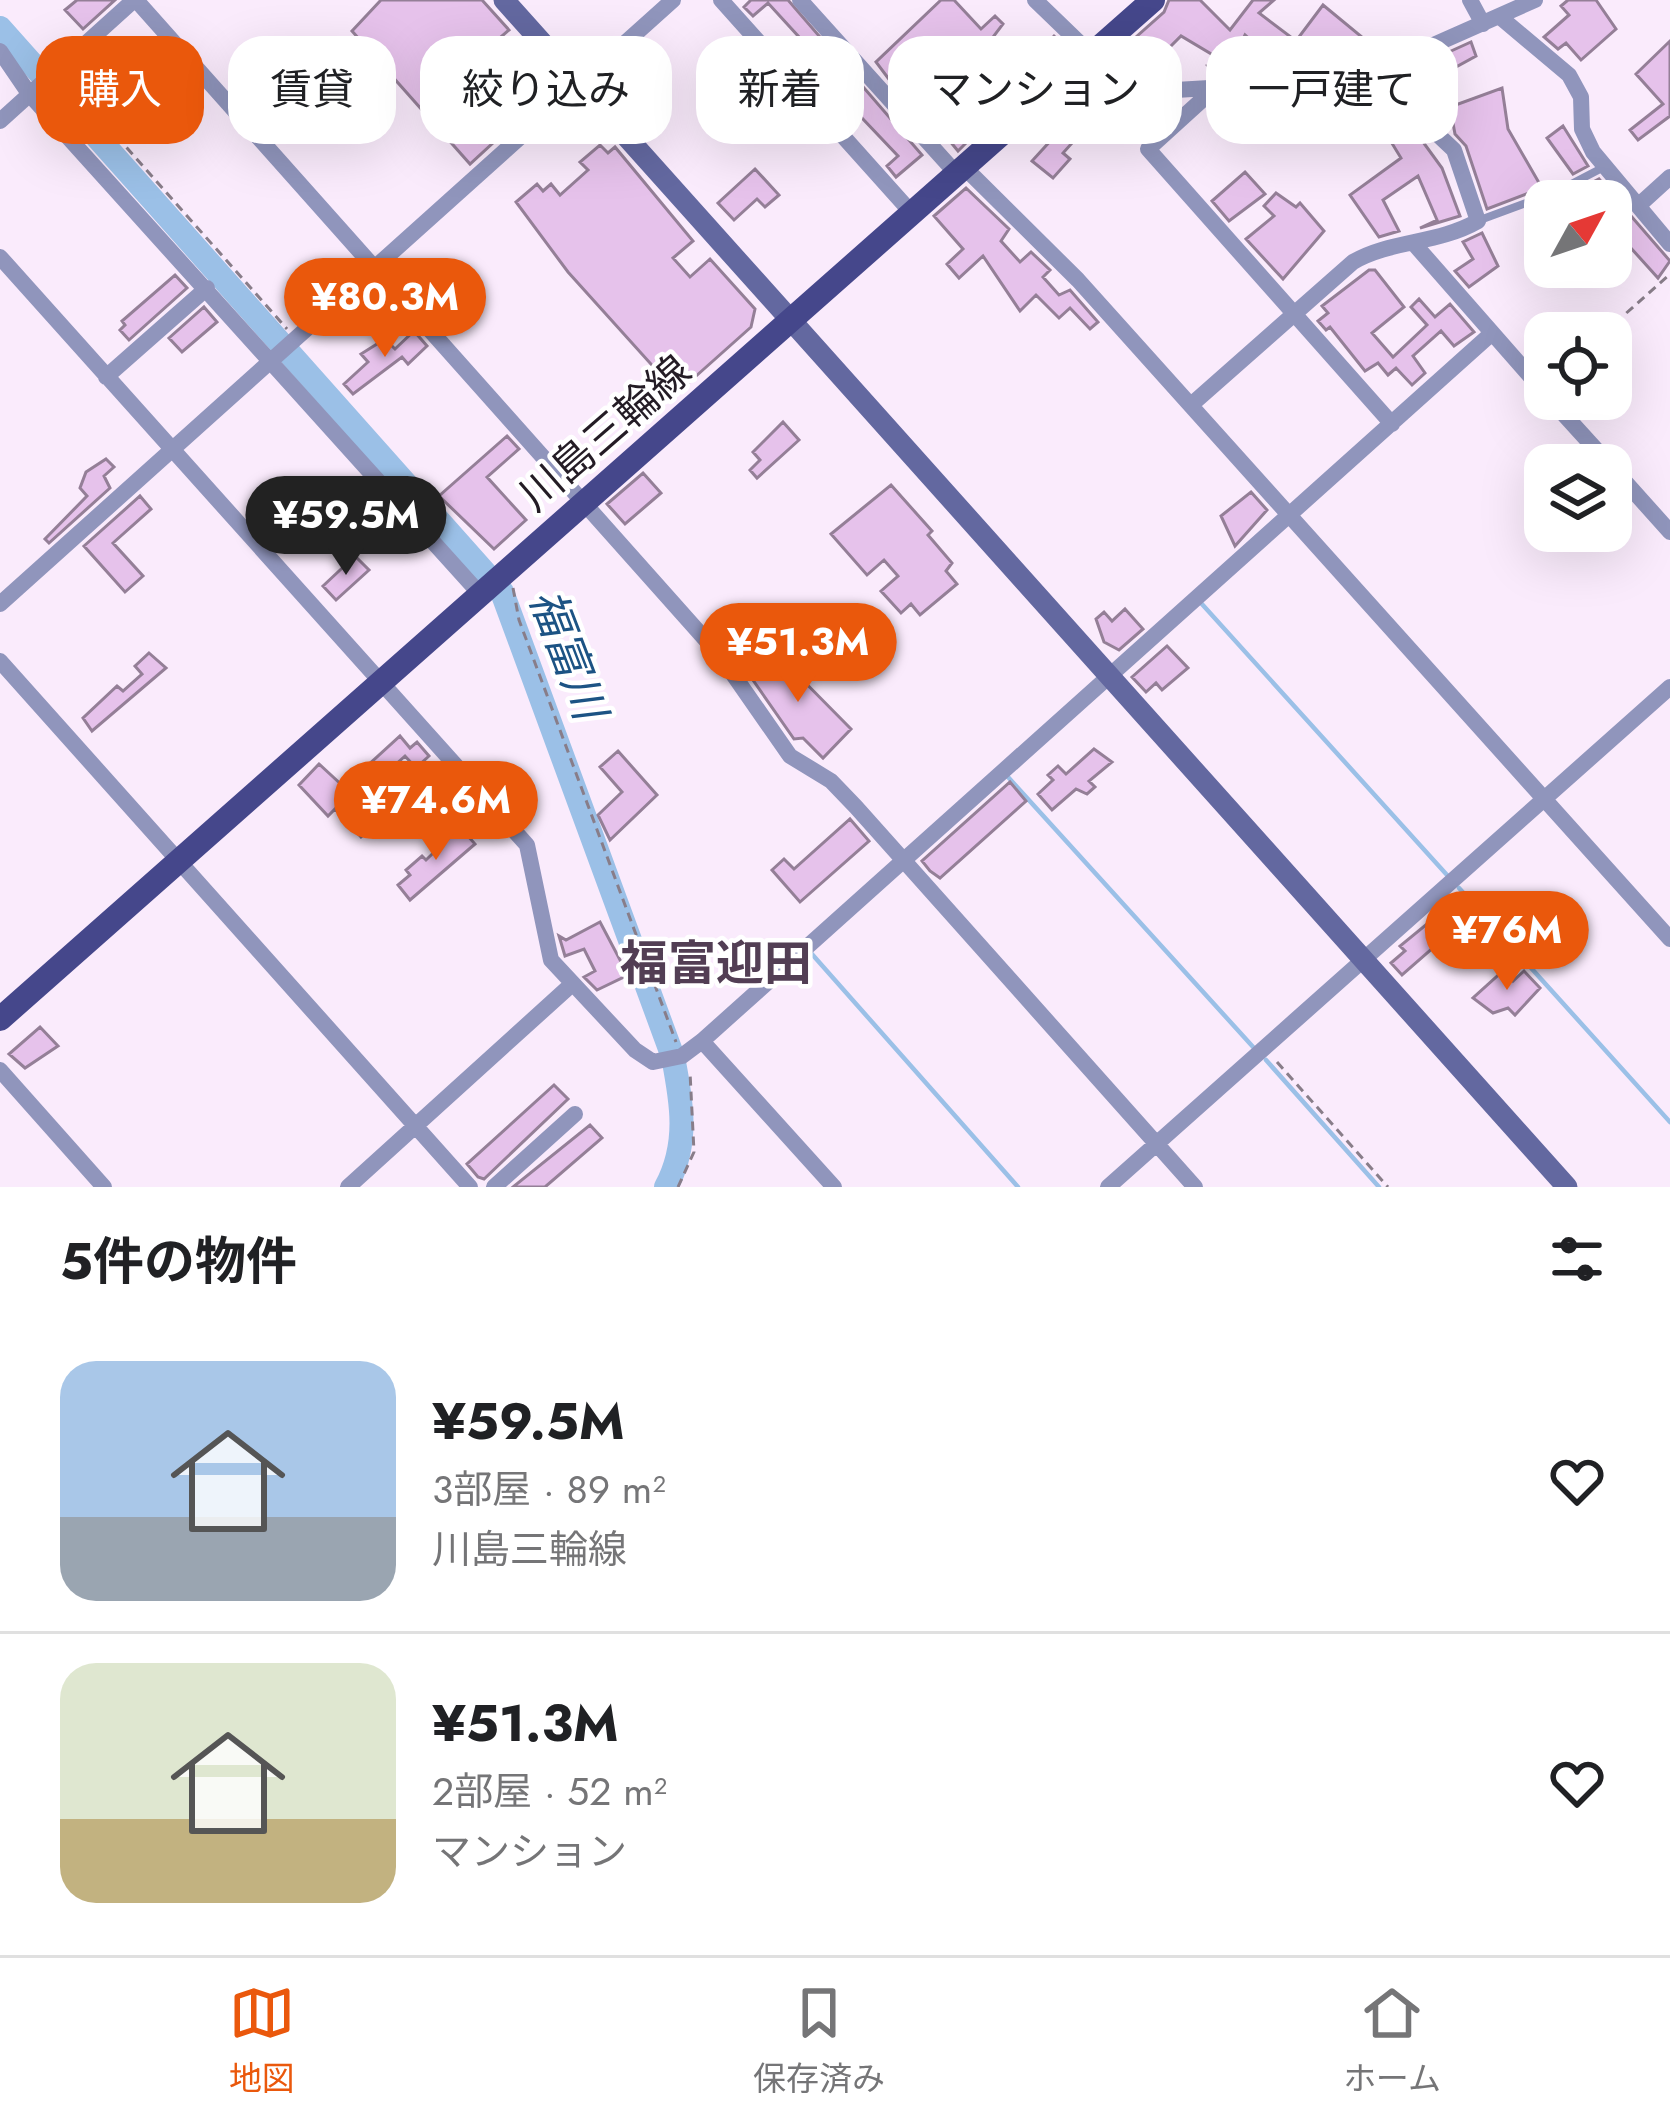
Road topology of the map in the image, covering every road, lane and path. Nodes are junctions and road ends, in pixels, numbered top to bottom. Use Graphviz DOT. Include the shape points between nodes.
graph roads {
  1 [pos="135,0"];
  2 [pos="504,0"];
  3 [pos="673,0"];
  4 [pos="722,0"];
  5 [pos="800,0"];
  6 [pos="1035,0"];
  7 [pos="1153,0"];
  8 [pos="1470,0"];
  9 [pos="1535,0"];
  10 [pos="1491,20"];
  11 [pos="95,36"];
  12 [pos="537,36"];
  13 [pos="633,36"];
  14 [pos="1069,36"];
  15 [pos="1113,36"];
  16 [pos="1455,36"];
  17 [pos="0,51"];
  18 [pos="36,90"];
  19 [pos="33,93"];
  20 [pos="1206,96"];
  21 [pos="0,122"];
  22 [pos="122,144"];
  23 [pos="513,144"];
  24 [pos="634,144"];
  25 [pos="987,144"];
  26 [pos="1448,144"];
  27 [pos="1606,166"];
  28 [pos="958,168"];
  29 [pos="1670,177"];
  30 [pos="1638,206"];
  31 [pos="910,211"];
  32 [pos="1478,221"];
  33 [pos="1670,244"];
  34 [pos="1416,246"];
  35 [pos="0,257"];
  36 [pos="375,268"];
  37 [pos="1670,274"];
  38 [pos="207,288"];
  39 [pos="1627,312"];
  40 [pos="1293,315"];
  41 [pos="791,320"];
  42 [pos="1491,334"];
  43 [pos="294,340"];
  44 [pos="273,358"];
  45 [pos="1524,370"];
  46 [pos="106,377"];
  47 [pos="1191,406"];
  48 [pos="1569,420"];
  49 [pos="1392,424"];
  50 [pos="1591,444"];
  51 [pos="170,450"];
  52 [pos="1632,490"];
  53 [pos="586,503"];
  54 [pos="1288,516"];
  55 [pos="1670,532"];
  56 [pos="494,582"];
  57 [pos="0,604"];
  58 [pos="0,662"];
  59 [pos="1110,676"];
  60 [pos="381,683"];
  61 [pos="1670,687"];
  62 [pos="1543,797"];
  63 [pos="178,863"];
  64 [pos="907,863"];
  65 [pos="1670,939"];
  66 [pos="1363,958"];
  67 [pos="571,985"];
  68 [pos="0,1019"];
  69 [pos="705,1044"];
  70 [pos="1264,1047"];
  71 [pos="673,1059"];
  72 [pos="0,1070"];
  73 [pos="574,1114"];
  74 [pos="416,1126"];
  75 [pos="1156,1143"];
  76 [pos="104,1187"];
  77 [pos="348,1187"];
  78 [pos="470,1187"];
  79 [pos="494,1187"];
  80 [pos="678,1187"];
  81 [pos="834,1187"];
  82 [pos="1108,1187"];
  83 [pos="1195,1187"];
  84 [pos="1388,1187"];
  85 [pos="1568,1187"];
  1 -- 11 [label="street"];
  1 -- 36 [label="street"];
  2 -- 12 [label="street"];
  3 -- 13 [label="street"];
  4 -- 31 [label="street"];
  5 -- 28 [label="street"];
  6 -- 14 [label="street"];
  7 -- 15 [label="main road, 川島三輪線"];
  8 -- 10 [label="street"];
  9 -- 10 [label="street"];
  10 -- 16 [label="street"];
  10 -- 27 [label="street" via="1569,75 1581,97 1582,129"];
  17 -- 19 [label="street"];
  18 -- 19 [label="street"];
  19 -- 21 [label="street"];
  19 -- 38 [label="street"];
  20 -- 40 [label="street" via="1148,149"];
  22 -- 43 [label="path"];
  23 -- 36 [label="street"];
  24 -- 41 [label="street"];
  25 -- 28 [label="main road, 川島三輪線"];
  26 -- 32 [label="street"];
  27 -- 30 [label="street"];
  27 -- 32 [label="lane"];
  28 -- 31 [label="main road, 川島三輪線"];
  28 -- 47 [label="street" via="1078,280"];
  29 -- 30 [label="street"];
  30 -- 33 [label="street"];
  31 -- 41 [label="main road, 川島三輪線"];
  32 -- 34 [label="street"];
  34 -- 40 [label="street" via="1375,249"];
  34 -- 42 [label="street"];
  35 -- 46 [label="street"];
  36 -- 43 [label="street"];
  36 -- 53 [label="street"];
  37 -- 39 [label="path"];
  38 -- 44 [label="street"];
  38 -- 46 [label="street"];
  40 -- 47 [label="street"];
  40 -- 49 [label="street"];
  41 -- 53 [label="main road, 川島三輪線"];
  41 -- 59 [label="street"];
  42 -- 45 [label="street"];
  42 -- 49 [label="street"];
  43 -- 44 [label="street"];
  44 -- 51 [label="street"];
  44 -- 56 [label="street"];
  46 -- 51 [label="street"];
  47 -- 54 [label="street"];
  48 -- 50 [label="street"];
  49 -- 54 [label="street"];
  51 -- 57 [label="street"];
  51 -- 60 [label="street"];
  52 -- 55 [label="street"];
  53 -- 56 [label="main road, 川島三輪線"];
  53 -- 64 [label="street" via="722,657 790,756 831,782"];
  54 -- 59 [label="street"];
  54 -- 62 [label="street"];
  56 -- 60 [label="main road, 川島三輪線"];
  56 -- 71 [label="path" via="519,620"];
  58 -- 63 [label="street"];
  59 -- 64 [label="street"];
  59 -- 66 [label="street"];
  60 -- 63 [label="main road, 川島三輪線"];
  60 -- 67 [label="street" via="527,845 551,960"];
  61 -- 62 [label="street"];
  62 -- 65 [label="street"];
  62 -- 66 [label="street"];
  63 -- 68 [label="main road, 川島三輪線"];
  63 -- 74 [label="street"];
  64 -- 69 [label="street"];
  64 -- 75 [label="street"];
  66 -- 70 [label="street"];
  66 -- 85 [label="street"];
  67 -- 71 [label="street" via="635,1050"];
  67 -- 74 [label="street"];
  69 -- 71 [label="street"];
  69 -- 81 [label="street"];
  70 -- 75 [label="street"];
  70 -- 84 [label="path"];
  71 -- 80 [label="path" via="691,1073 696,1125"];
  72 -- 76 [label="street"];
  73 -- 79 [label="street"];
  74 -- 77 [label="street"];
  74 -- 78 [label="street"];
  75 -- 82 [label="street"];
  75 -- 83 [label="street"];
}
